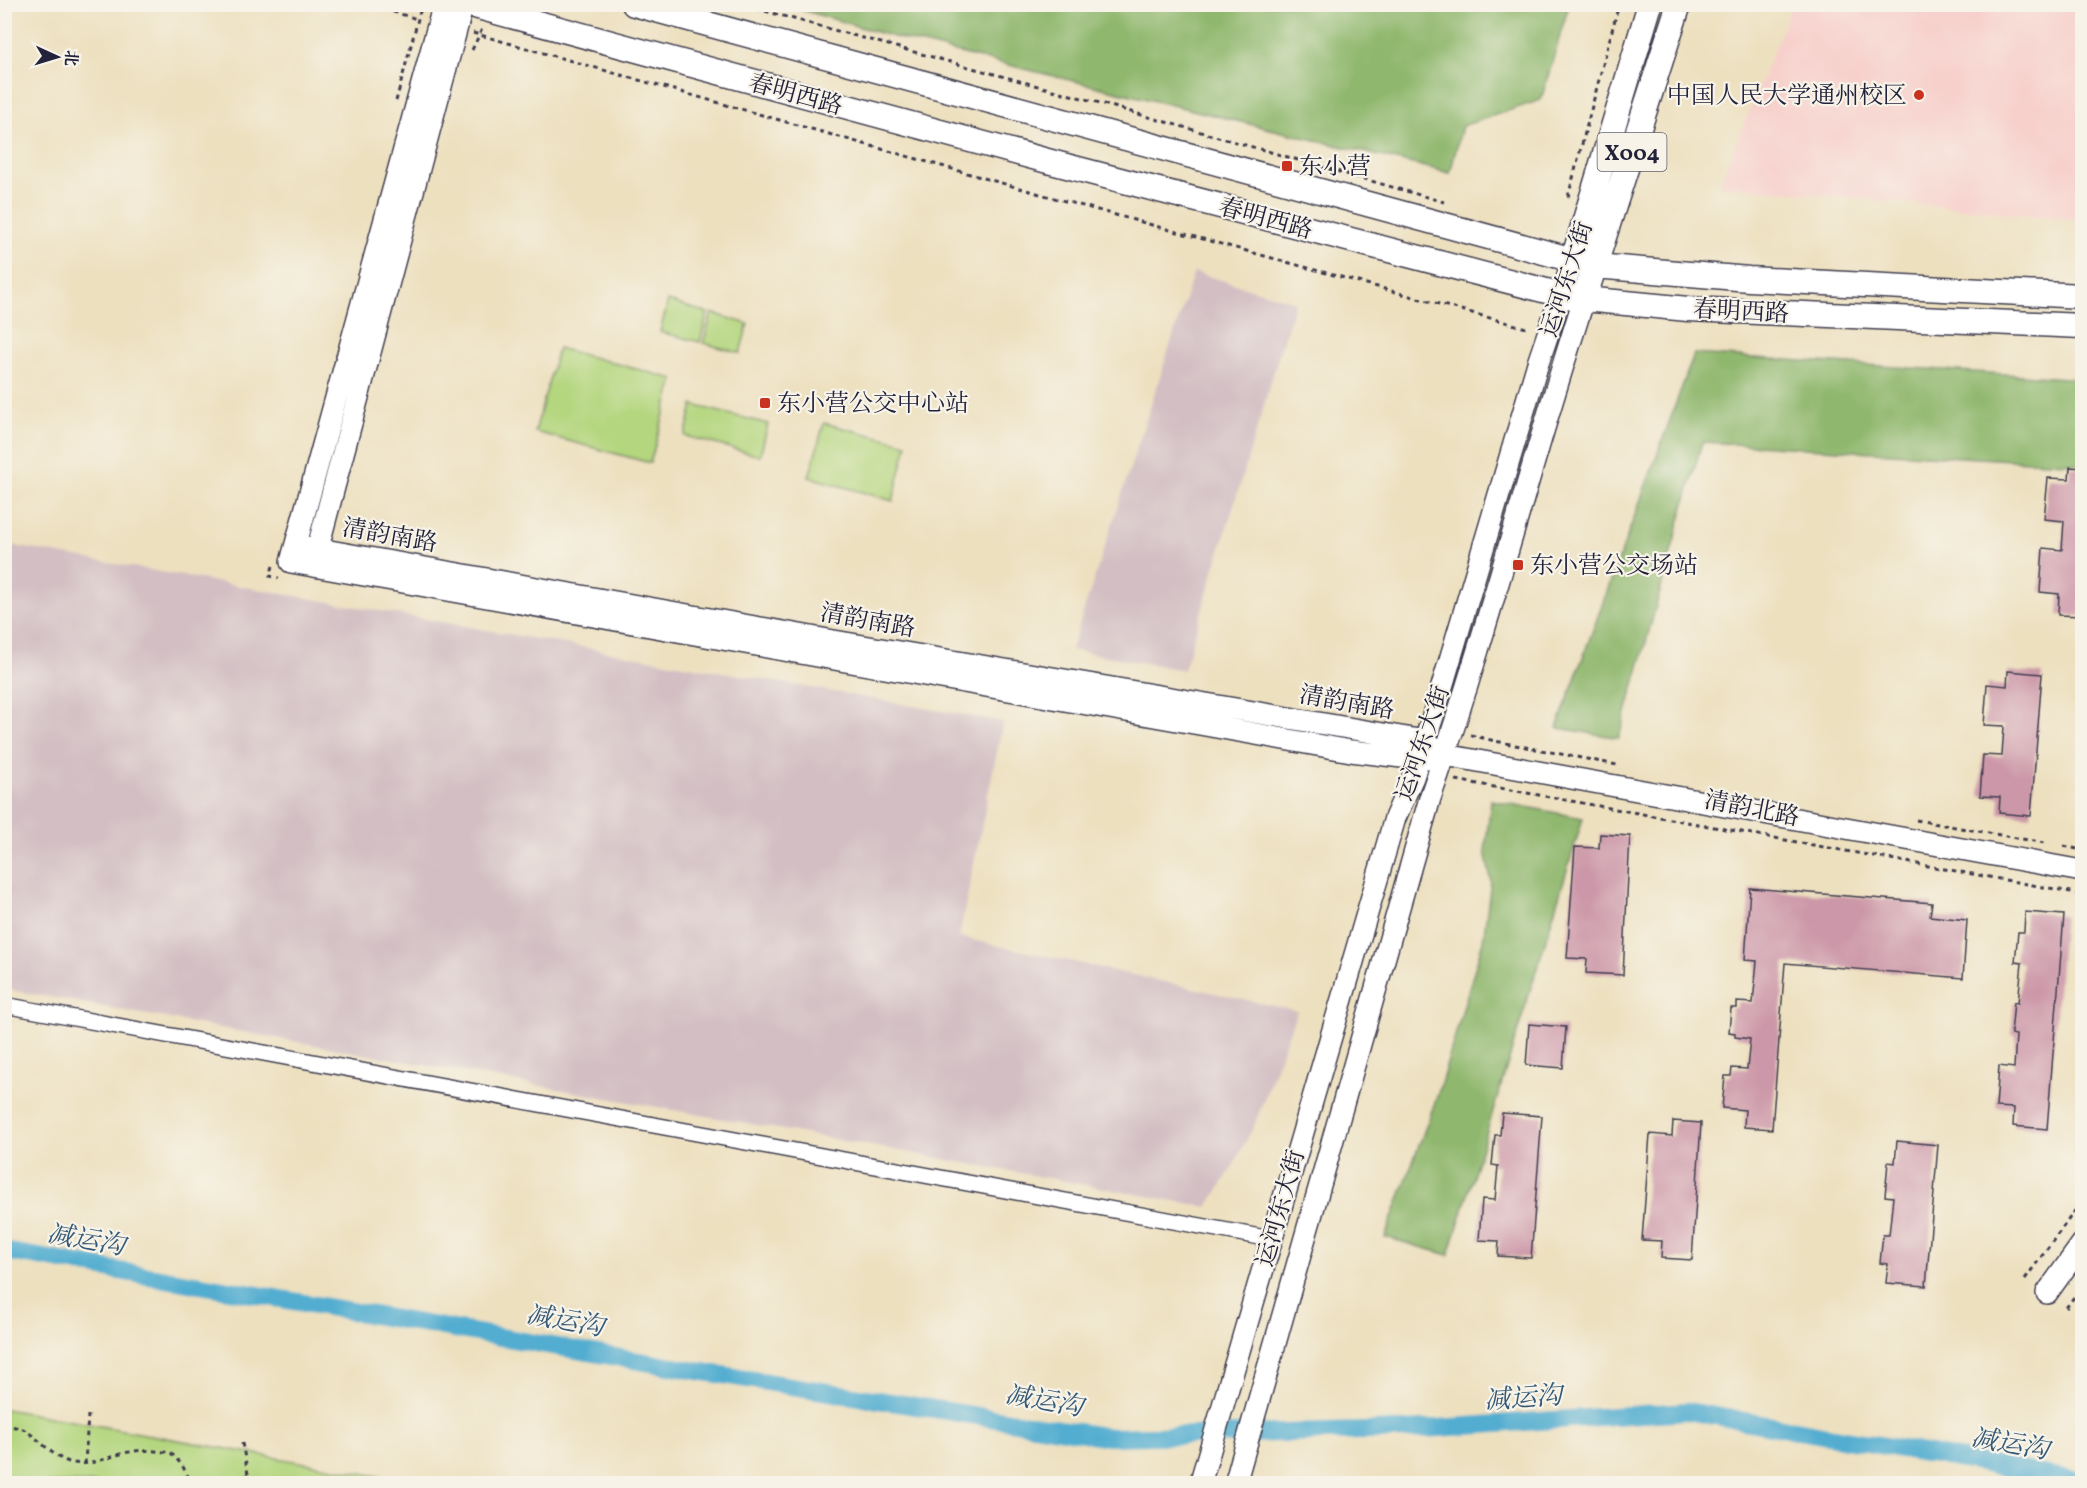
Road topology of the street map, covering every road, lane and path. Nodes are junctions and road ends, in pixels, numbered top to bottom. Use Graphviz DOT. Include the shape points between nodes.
graph roads {
  1 [pos="367,4"];
  2 [pos="422,4"];
  3 [pos="465,4"];
  4 [pos="634,4"];
  5 [pos="739,4"];
  6 [pos="1619,4"];
  7 [pos="1650,4"];
  8 [pos="1679,4"];
  9 [pos="417,18"];
  10 [pos="446,19"];
  11 [pos="393,110"];
  12 [pos="1568,198"];
  13 [pos="1449,203"];
  14 [pos="1584,263"];
  15 [pos="2082,296"];
  16 [pos="1573,297"];
  17 [pos="2082,326"];
  18 [pos="1548,335"];
  19 [pos="315,557"];
  20 [pos="273,566"];
  21 [pos="281,578"];
  22 [pos="1454,730"];
  23 [pos="1422,750"];
  24 [pos="1445,755"];
  25 [pos="1623,766"];
  26 [pos="1437,778"];
  27 [pos="1911,819"];
  28 [pos="2048,843"];
  29 [pos="2059,846"];
  30 [pos="2082,850"];
  31 [pos="2082,872"];
  32 [pos="2082,894"];
  33 [pos="4,1005"];
  34 [pos="2082,1201"];
  35 [pos="1271,1239"];
  36 [pos="2082,1244"];
  37 [pos="2025,1279"];
  38 [pos="2082,1286"];
  39 [pos="2047,1293"];
  40 [pos="2066,1308"];
  41 [pos="88,1415"];
  42 [pos="4,1425"];
  43 [pos="242,1443"];
  44 [pos="85,1464"];
  45 [pos="192,1484"];
  46 [pos="250,1484"];
  47 [pos="261,1484"];
  48 [pos="277,1484"];
  49 [pos="1200,1484"];
  50 [pos="1235,1484"];
  1 -- 9 [label="path, 春明西路"];
  2 -- 9 [label="path"];
  3 -- 10 [label="main road, 清韵南路"];
  3 -- 16 [label="main road, 春明西路" via="1055,164"];
  4 -- 14 [label="main road, 春明西路"];
  5 -- 13 [label="path"];
  6 -- 12 [label="path, 运河东大街"];
  7 -- 14 [label="main road, 运河东大街 / X004"];
  8 -- 14 [label="main road, 运河东大街 / X004"];
  9 -- 10 [label="path, 春明西路"];
  9 -- 11 [label="path"];
  10 -- 18 [label="path, 春明西路"];
  10 -- 19 [label="main road, 清韵南路"];
  10 -- 19 [label="main road, 清韵南路" via="291,562"];
  14 -- 15 [label="main road, 春明西路" via="1749,279"];
  14 -- 16 [label="main road, 运河东大街 / X004"];
  16 -- 17 [label="main road, 春明西路" via="1688,309"];
  16 -- 18 [label="main road, 运河东大街 / X004"];
  16 -- 22 [label="main road, 运河东大街 / X004" via="1558,380"];
  18 -- 23 [label="main road, 运河东大街 / X004"];
  19 -- 23 [label="main road, 清韵南路" via="1351,751"];
  20 -- 21 [label="path" via="270,576"];
  22 -- 24 [label="main road, 运河东大街 / X004"];
  22 -- 25 [label="path"];
  23 -- 24 [label="main road, 清韵南路"];
  23 -- 35 [label="main road, 运河东大街 / X004" via="1395,818"];
  24 -- 26 [label="main road, 运河东大街 / X004"];
  24 -- 31 [label="main road, 清韵北路"];
  26 -- 32 [label="path, 清韵北路"];
  26 -- 50 [label="main road, 运河东大街 / X004"];
  27 -- 28 [label="path"];
  29 -- 30 [label="path"];
  33 -- 35 [label="street"];
  34 -- 37 [label="path"];
  35 -- 49 [label="main road, 运河东大街 / X004"];
  36 -- 39 [label="main road"];
  38 -- 40 [label="path"];
  41 -- 44 [label="path"];
  42 -- 44 [label="path" via="21,1428 68,1461"];
  43 -- 46 [label="path"];
  44 -- 45 [label="path" via="127,1452 171,1454"];
  47 -- 48 [label="path" via="273,1479"];
}
